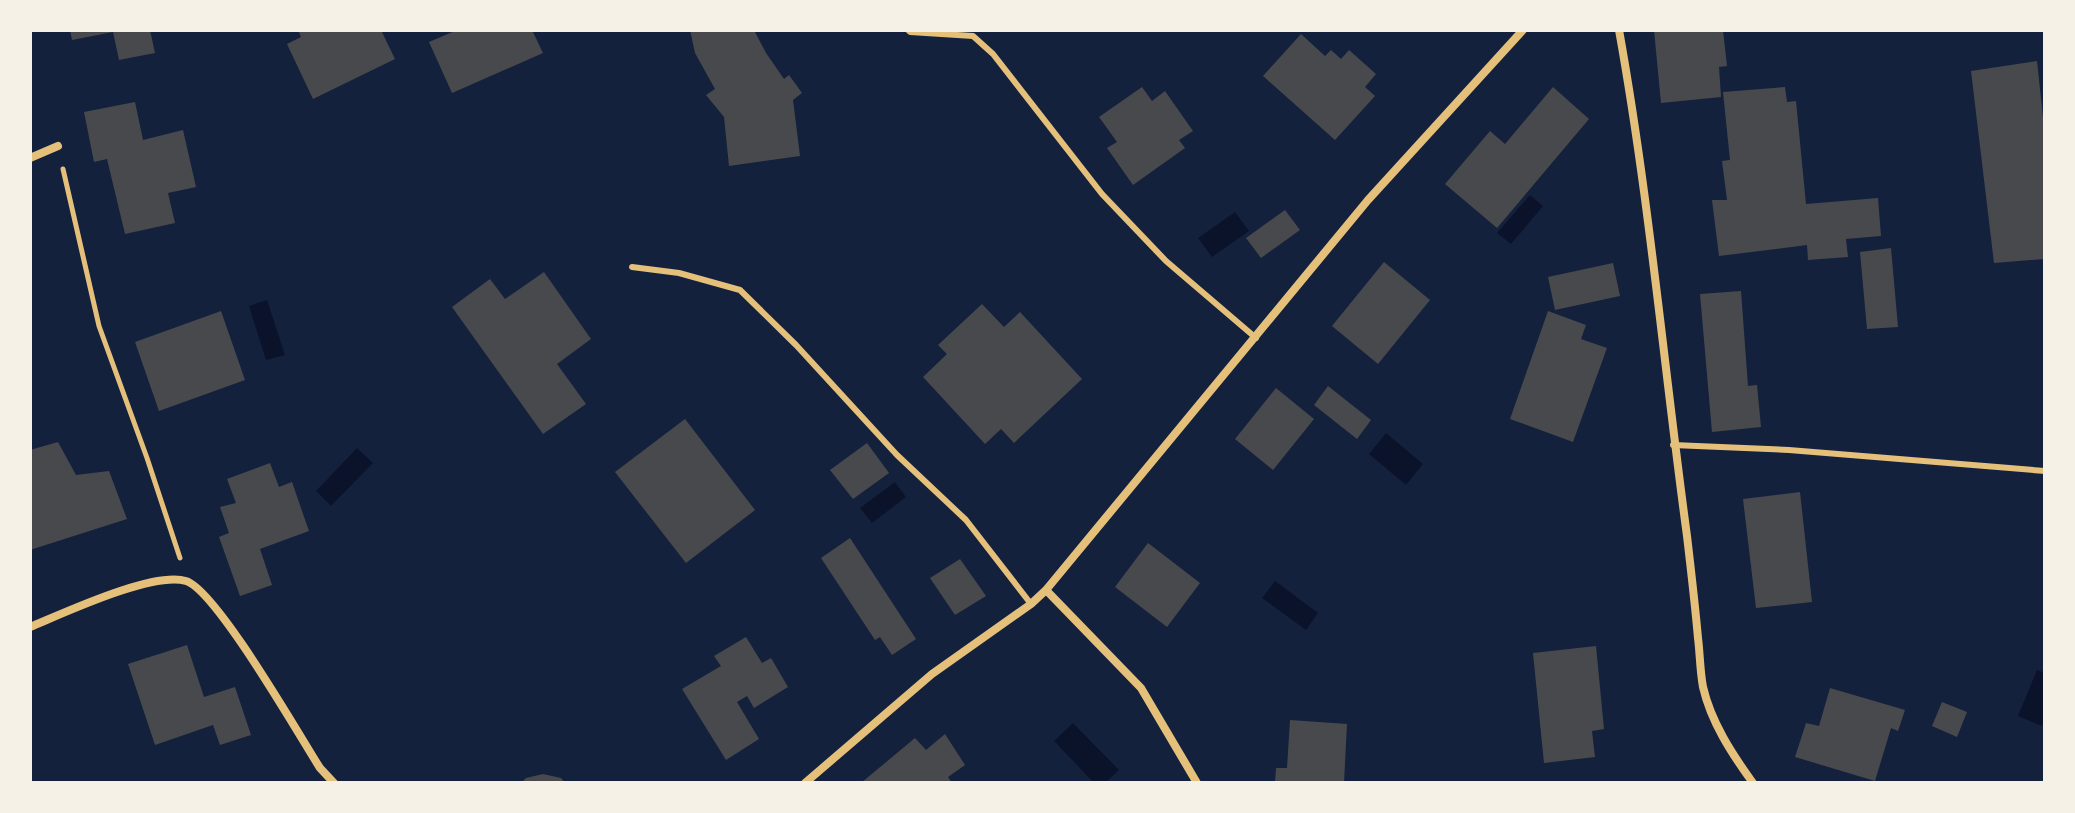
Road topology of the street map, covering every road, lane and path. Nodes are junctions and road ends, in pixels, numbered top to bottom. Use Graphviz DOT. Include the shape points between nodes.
graph roads {
  1 [pos="908,30"];
  2 [pos="1523,30"];
  3 [pos="1619,30"];
  4 [pos="58,146"];
  5 [pos="30,158"];
  6 [pos="632,267"];
  7 [pos="1256,338"];
  8 [pos="1673,445"];
  9 [pos="2045,471"];
  10 [pos="187,582"];
  11 [pos="1046,590"];
  12 [pos="1031,604"];
  13 [pos="30,627"];
  14 [pos="334,783"];
  15 [pos="805,783"];
  16 [pos="1197,783"];
  17 [pos="1753,783"];
  1 -- 7 [label="lane" via="973,36 993,54 1102,194 1166,261"];
  2 -- 7 [label="street" via="1368,200"];
  3 -- 8 [label="street" via="1658,290"];
  4 -- 5 [label="street"];
  4 -- 10 [label="path" via="99,326"];
  6 -- 12 [label="lane" via="740,290 966,520"];
  7 -- 11 [label="street"];
  8 -- 9 [label="lane"];
  8 -- 17 [label="street" via="1703,688 1726,747"];
  10 -- 13 [label="street" via="164,579"];
  10 -- 14 [label="street" via="204,592"];
  11 -- 12 [label="street"];
  11 -- 16 [label="street" via="1141,688"];
  12 -- 15 [label="street" via="932,674"];
}
